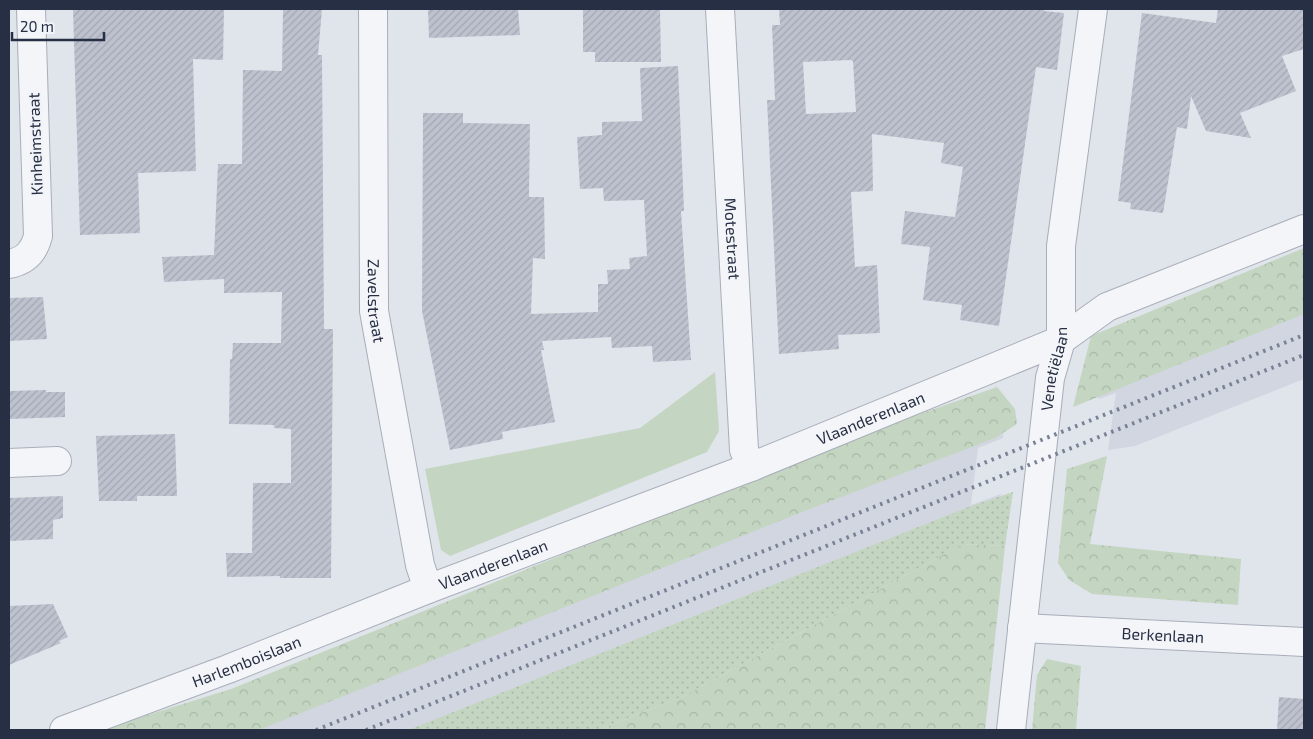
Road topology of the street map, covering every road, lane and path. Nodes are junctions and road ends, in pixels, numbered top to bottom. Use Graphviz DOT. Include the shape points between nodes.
graph roads {
  1 [pos="31,9"];
  2 [pos="373,9"];
  3 [pos="720,9"];
  4 [pos="1093,9"];
  5 [pos="1304,229"];
  6 [pos="9,264"];
  7 [pos="1061,340"];
  8 [pos="57,461"];
  9 [pos="9,463"];
  10 [pos="751,467"];
  11 [pos="428,589"];
  12 [pos="1022,628"];
  13 [pos="1304,642"];
  14 [pos="64,730"];
  15 [pos="1010,730"];
  1 -- 6 [label="street, Kinheimstraat" via="38,236 30,254"];
  2 -- 11 [label="street, Zavelstraat" via="374,311 420,565"];
  3 -- 10 [label="street, Motestraat" via="744,450"];
  4 -- 7 [label="street, Venetiëlaan" via="1061,246"];
  5 -- 7 [label="street, Vlaanderenlaan" via="1107,307"];
  7 -- 10 [label="street, Vlaanderenlaan"];
  7 -- 12 [label="street, Venetiëlaan" via="1050,378"];
  8 -- 9 [label="street"];
  10 -- 11 [label="street, Vlaanderenlaan"];
  11 -- 14 [label="street, Harlemboislaan"];
  12 -- 13 [label="street, Berkenlaan"];
  12 -- 15 [label="street, Venetiëlaan"];
}
